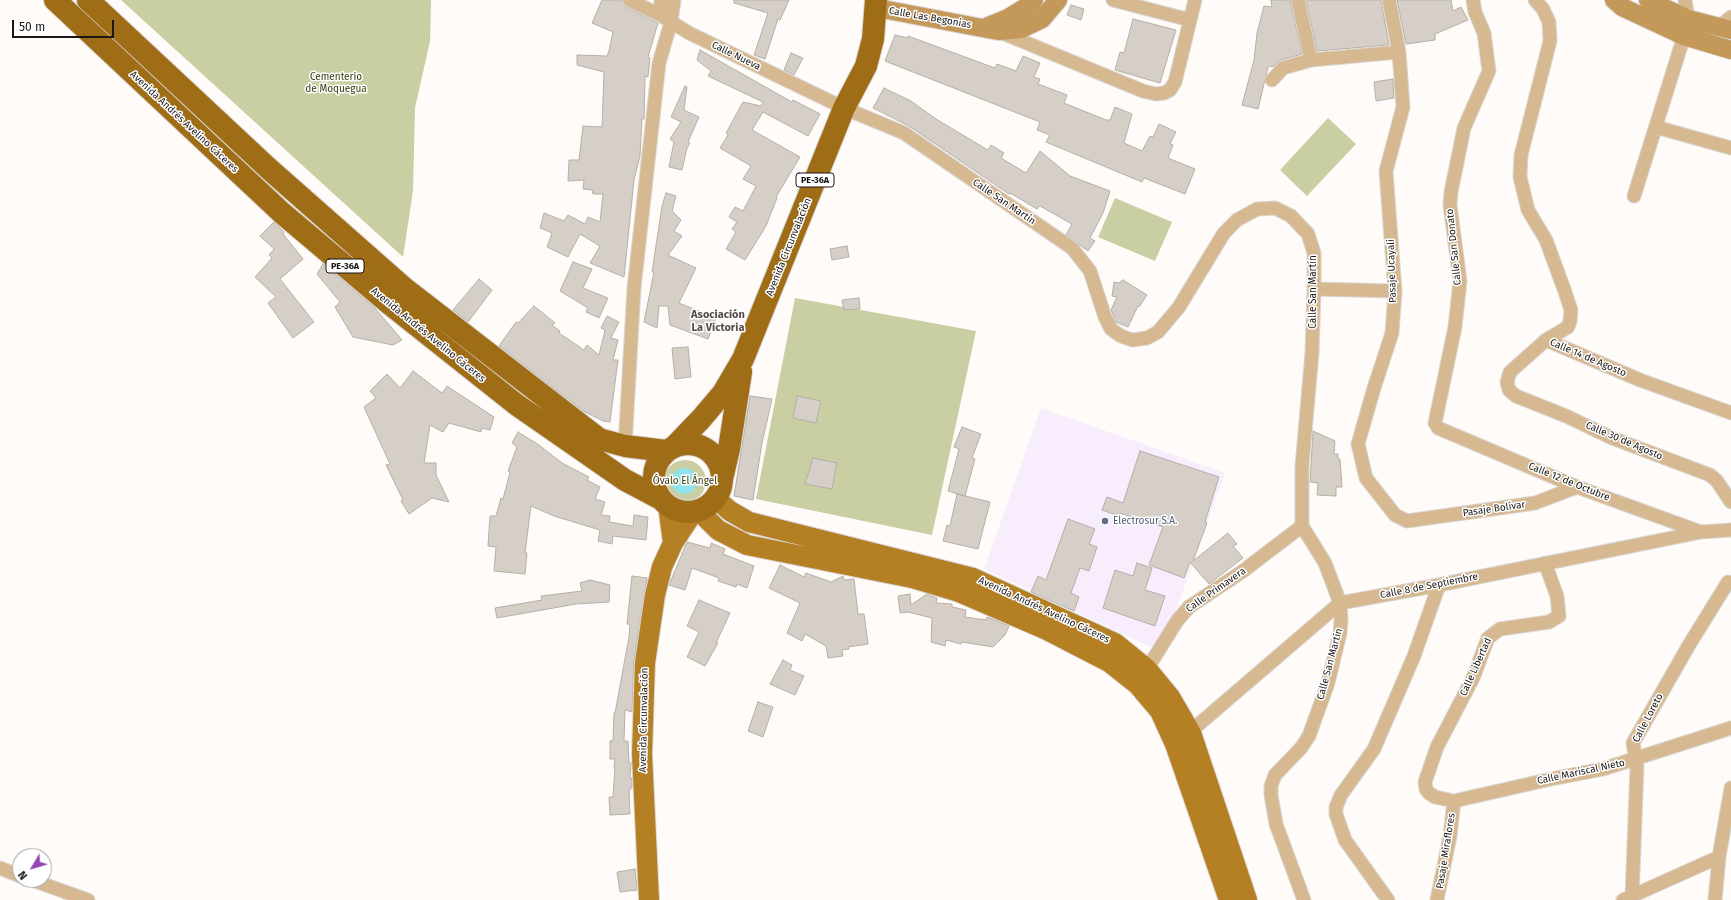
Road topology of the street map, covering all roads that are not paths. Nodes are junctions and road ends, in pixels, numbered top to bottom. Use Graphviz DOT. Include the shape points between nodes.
graph roads {
  1 [pos="55,0"];
  2 [pos="88,0"];
  3 [pos="629,0"];
  4 [pos="661,0"];
  5 [pos="674,0"];
  6 [pos="1034,0"];
  7 [pos="1058,0"];
  8 [pos="1113,0"];
  9 [pos="1195,0"];
  10 [pos="1298,0"];
  11 [pos="1389,0"];
  12 [pos="1473,0"];
  13 [pos="1535,0"];
  14 [pos="1614,0"];
  15 [pos="1648,0"];
  16 [pos="1685,0"];
  17 [pos="876,3"];
  18 [pos="665,18"];
  19 [pos="1190,20"];
  20 [pos="1727,25"];
  21 [pos="1686,28"];
  22 [pos="991,29"];
  23 [pos="1731,50"];
  24 [pos="1399,52"];
  25 [pos="1311,60"];
  26 [pos="1272,80"];
  27 [pos="844,108"];
  28 [pos="1656,127"];
  29 [pos="1731,148"];
  30 [pos="1634,196"];
  31 [pos="313,208"];
  32 [pos="293,222"];
  33 [pos="1314,289"];
  34 [pos="1395,291"];
  35 [pos="1546,340"];
  36 [pos="743,359"];
  37 [pos="1731,413"];
  38 [pos="1438,428"];
  39 [pos="625,446"];
  40 [pos="670,448"];
  41 [pos="1577,487"];
  42 [pos="708,500"];
  43 [pos="664,502"];
  44 [pos="1731,502"];
  45 [pos="1407,521"];
  46 [pos="1302,526"];
  47 [pos="1731,530"];
  48 [pos="1701,532"];
  49 [pos="672,543"];
  50 [pos="1545,563"];
  51 [pos="1728,582"];
  52 [pos="1439,585"];
  53 [pos="1340,603"];
  54 [pos="1094,633"];
  55 [pos="1080,647"];
  56 [pos="1147,669"];
  57 [pos="1731,728"];
  58 [pos="1191,733"];
  59 [pos="1175,744"];
  60 [pos="1635,760"];
  61 [pos="1731,788"];
  62 [pos="1430,793"];
  63 [pos="1454,801"];
  64 [pos="1719,857"];
  65 [pos="0,868"];
  66 [pos="12,873"];
  67 [pos="52,887"];
  68 [pos="1627,898"];
  69 [pos="88,900"];
  70 [pos="649,900"];
  71 [pos="1229,900"];
  72 [pos="1247,900"];
  73 [pos="1304,900"];
  74 [pos="1388,900"];
  75 [pos="1438,900"];
  76 [pos="1715,900"];
  1 -- 32 [label="highway, Avenida Andrés Avelino Cáceres / PE-36A"];
  2 -- 31 [label="highway, PE-36A"];
  3 -- 18 [label="street, Calle Nueva"];
  4 -- 18 [label="street"];
  5 -- 18 [label="street"];
  6 -- 22 [label="street, Calle Las Begonias"];
  7 -- 22 [label="street, Calle Las Begonias" via="1042,19 1021,29"];
  8 -- 19 [label="street"];
  9 -- 19 [label="street"];
  10 -- 25 [label="street"];
  11 -- 24 [label="street, Pasaje Ucayali"];
  12 -- 38 [label="street, Calle San Donato" via="1484,33 1489,71 1464,128 1451,192 1450,205 1460,281 1455,327 1435,415"];
  13 -- 35 [label="street, Calle 14 de Agosto" via="1549,22 1550,41 1521,155 1520,177 1528,210 1546,240 1570,310 1568,327"];
  14 -- 21 [label="street" via="1622,7"];
  15 -- 21 [label="street"];
  16 -- 21 [label="street"];
  17 -- 22 [label="street, Calle Las Begonias"];
  17 -- 27 [label="highway, Avenida Circunvalación / PE-36A" via="873,40 866,66"];
  18 -- 27 [label="street, Calle Nueva" via="689,33"];
  18 -- 39 [label="street" via="635,280"];
  19 -- 22 [label="street" via="1175,82 1170,90 1156,94"];
  20 -- 21 [label="street"];
  21 -- 23 [label="street"];
  21 -- 28 [label="street"];
  24 -- 25 [label="street"];
  24 -- 34 [label="street, Pasaje Ucayali" via="1403,107 1386,171"];
  25 -- 26 [label="street" via="1283,68"];
  27 -- 33 [label="street, Calle San Martín" via="904,133 1072,248 1090,271 1105,317 1112,329 1121,336 1132,340 1147,338 1158,332 1178,307 1224,233 1237,220 1257,209 1275,208 1291,216 1308,234 1314,253"];
  27 -- 36 [label="highway, Avenida Circunvalación / PE-36A"];
  28 -- 29 [label="street"];
  28 -- 30 [label="street"];
  31 -- 32 [label="highway"];
  31 -- 39 [label="highway, PE-36A" via="404,288 599,438"];
  32 -- 43 [label="highway, Avenida Andrés Avelino Cáceres / PE-36A" via="427,335 517,405 625,480"];
  33 -- 34 [label="street"];
  33 -- 46 [label="street, Calle San Martín" via="1312,353 1302,466"];
  34 -- 45 [label="street, Pasaje Ucayali" via="1392,334 1358,444 1366,478 1395,515"];
  35 -- 37 [label="street, Calle 14 de Agosto" via="1640,380"];
  35 -- 44 [label="street, Calle 30 de Agosto" via="1510,372 1507,382 1509,390 1516,396 1612,438 1710,475"];
  36 -- 40 [label="highway, Avenida Circunvalación / PE-36A" via="723,393"];
  36 -- 42 [label="highway, Avenida Circunvalación / PE-36A" via="729,449"];
  38 -- 41 [label="street, Calle 12 de Octubre"];
  39 -- 40 [label="highway, PE-36A"];
  40 -- 42 [label="highway" via="692,443 708,450 719,463"];
  40 -- 43 [label="highway" via="661,456 654,470 654,485"];
  41 -- 45 [label="street, Pasaje Bolívar" via="1535,503"];
  41 -- 48 [label="street, Calle 12 de Octubre"];
  42 -- 43 [label="highway" via="685,512"];
  42 -- 49 [label="main road, Avenida Circunvalación" via="681,528"];
  42 -- 54 [label="main road, Avenida Andrés Avelino Cáceres" via="749,522 973,578"];
  42 -- 55 [label="main road, Avenida Andrés Avelino Cáceres" via="718,530 747,545 912,578 953,590 1048,630"];
  43 -- 49 [label="main road, Avenida Circunvalación"];
  46 -- 53 [label="street, Calle San Martín" via="1326,563"];
  46 -- 56 [label="street, Calle Primavera" via="1243,571 1189,607 1177,621"];
  47 -- 48 [label="street, Calle 8 de Septiembre"];
  48 -- 50 [label="street, Calle 8 de Septiembre"];
  49 -- 70 [label="main road, Avenida Circunvalación" via="662,567 655,595 645,663 642,754"];
  50 -- 52 [label="street, Calle 8 de Septiembre"];
  50 -- 62 [label="street, Calle Libertad" via="1557,596 1559,616 1549,622 1500,629 1488,638 1473,678 1437,747 1425,782"];
  51 -- 60 [label="street, Calle Loreto" via="1632,743"];
  52 -- 53 [label="street, Calle 8 de Septiembre"];
  52 -- 74 [label="street" via="1414,656 1374,749 1341,795 1336,807 1340,831 1345,840"];
  53 -- 58 [label="street"];
  53 -- 73 [label="street, Calle San Martín" via="1340,633 1328,683 1309,736 1275,775 1271,786 1276,824"];
  54 -- 55 [label="main road"];
  54 -- 56 [label="main road, Avenida Andrés Avelino Cáceres" via="1115,643"];
  55 -- 59 [label="main road, Avenida Andrés Avelino Cáceres" via="1109,662 1138,685 1160,711"];
  56 -- 58 [label="main road, Avenida Andrés Avelino Cáceres" via="1170,697"];
  57 -- 60 [label="street, Calle Mariscal Nieto"];
  58 -- 59 [label="street"];
  58 -- 72 [label="main road, Avenida Andrés Avelino Cáceres"];
  59 -- 71 [label="main road, Avenida Andrés Avelino Cáceres"];
  60 -- 63 [label="street, Calle Mariscal Nieto"];
  60 -- 68 [label="street, Calle Loreto" via="1637,767"];
  61 -- 64 [label="street"];
  62 -- 63 [label="street, Calle Mariscal Nieto" via="1435,797"];
  63 -- 75 [label="street, Pasaje Miraflores"];
  64 -- 68 [label="street"];
  64 -- 76 [label="street"];
  65 -- 66 [label="street"];
  67 -- 69 [label="street"];
}
